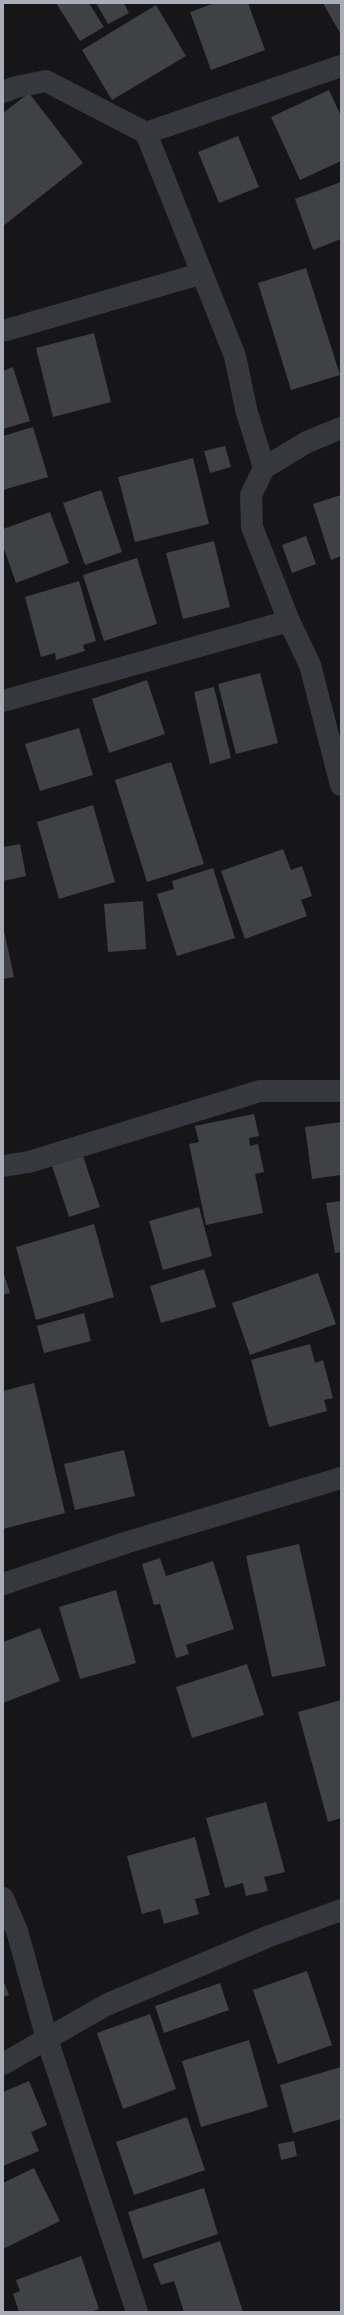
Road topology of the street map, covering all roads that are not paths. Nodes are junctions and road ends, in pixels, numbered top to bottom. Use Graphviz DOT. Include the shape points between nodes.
graph roads {
  1 [pos="341,66"];
  2 [pos="3,92"];
  3 [pos="146,133"];
  4 [pos="200,274"];
  5 [pos="3,331"];
  6 [pos="341,428"];
  7 [pos="264,468"];
  8 [pos="289,621"];
  9 [pos="4,698"];
  10 [pos="341,785"];
  11 [pos="341,1091"];
  12 [pos="3,1166"];
  13 [pos="341,1478"];
  14 [pos="3,1584"];
  15 [pos="3,1898"];
  16 [pos="341,1910"];
  17 [pos="47,2039"];
  18 [pos="3,2064"];
  19 [pos="137,2312"];
  1 -- 3 [label="street"];
  2 -- 3 [label="street" via="46,81"];
  3 -- 4 [label="street"];
  4 -- 5 [label="street"];
  4 -- 7 [label="street" via="234,356 246,409"];
  6 -- 7 [label="street" via="307,442"];
  7 -- 8 [label="street" via="251,495 252,527"];
  8 -- 9 [label="street"];
  8 -- 10 [label="street" via="310,665"];
  11 -- 12 [label="street" via="260,1091 36,1160"];
  13 -- 14 [label="street" via="128,1542"];
  15 -- 17 [label="street" via="17,1931"];
  16 -- 17 [label="street" via="267,1937 106,2005"];
  17 -- 18 [label="street"];
  17 -- 19 [label="street"];
}
